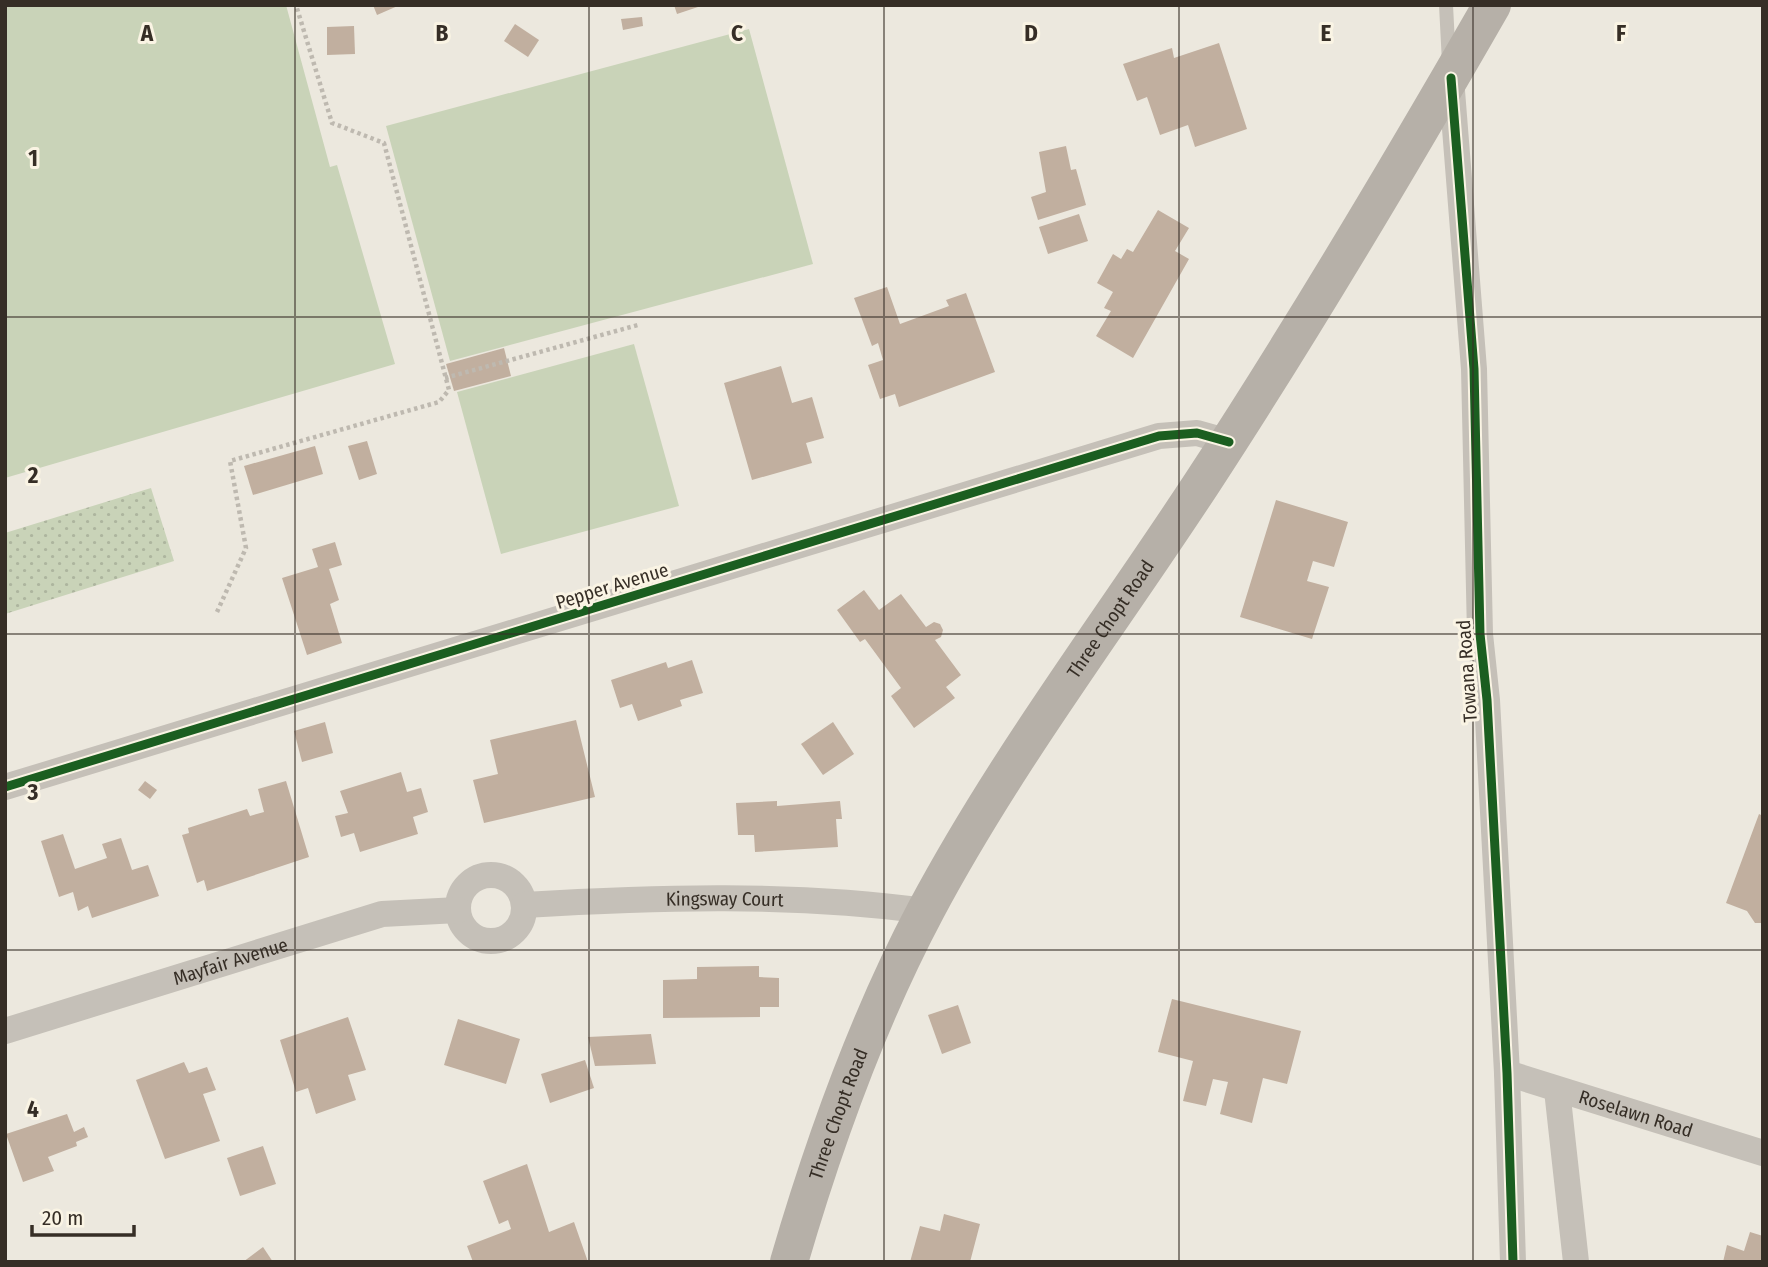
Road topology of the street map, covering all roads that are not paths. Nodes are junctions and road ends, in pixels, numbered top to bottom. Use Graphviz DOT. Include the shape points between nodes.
graph roads {
  1 [pos="1446,5"];
  2 [pos="1492,5"];
  3 [pos="1451,78"];
  4 [pos="1229,442"];
  5 [pos="5,787"];
  6 [pos="524,905"];
  7 [pos="458,910"];
  8 [pos="925,911"];
  9 [pos="5,1031"];
  10 [pos="1507,1073"];
  11 [pos="1557,1090"];
  12 [pos="1763,1153"];
  13 [pos="789,1262"];
  14 [pos="1513,1262"];
  15 [pos="1576,1262"];
  1 -- 3 [label="lane"];
  2 -- 3 [label="main road, Three Chopt Road"];
  3 -- 4 [label="main road, Three Chopt Road"];
  3 -- 10 [label="street, Towana Road" via="1474,369 1480,634"];
  4 -- 5 [label="street, Pepper Avenue" via="1197,433 1159,436"];
  4 -- 8 [label="main road, Three Chopt Road" via="1014,761"];
  6 -- 7 [label="street" via="514,885 494,875 472,880 459,899"];
  6 -- 7 [label="street" via="513,933 494,941 474,936"];
  6 -- 8 [label="street, Kingsway Court" via="659,897 880,905"];
  7 -- 9 [label="street, Mayfair Avenue" via="382,914"];
  8 -- 13 [label="main road, Three Chopt Road" via="839,1106"];
  10 -- 11 [label="street, Roselawn Road"];
  10 -- 14 [label="street, Towana Road"];
  11 -- 12 [label="street, Roselawn Road"];
  11 -- 15 [label="street"];
}
